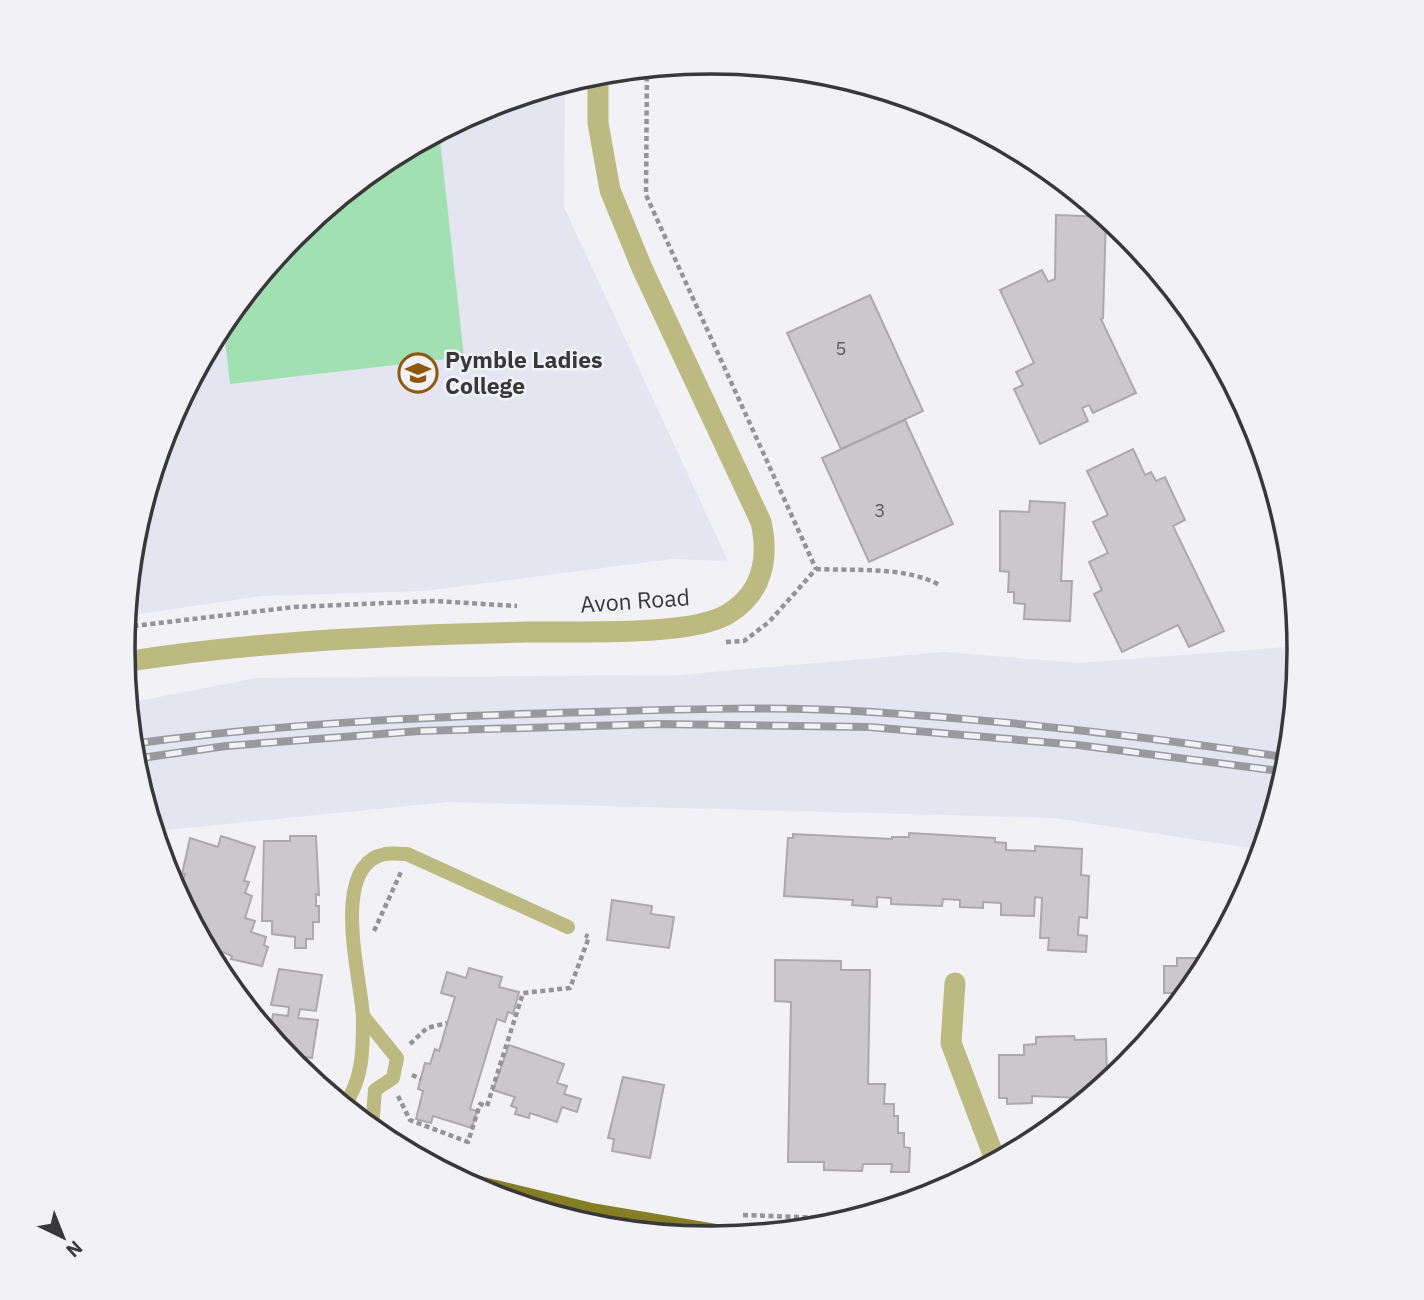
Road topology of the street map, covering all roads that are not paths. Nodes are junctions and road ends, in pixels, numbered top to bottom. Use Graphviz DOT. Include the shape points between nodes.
graph roads {
  1 [pos="598,85"];
  2 [pos="136,660"];
  3 [pos="568,927"];
  4 [pos="955,983"];
  5 [pos="363,1016"];
  6 [pos="357,1087"];
  7 [pos="374,1097"];
  8 [pos="350,1098"];
  9 [pos="373,1115"];
  10 [pos="993,1153"];
  11 [pos="597,1214"];
  12 [pos="647,1223"];
  1 -- 2 [label="street, Avon Road" via="598,122 610,190 761,522 766,558 753,591 725,616 693,625 332,642"];
  3 -- 5 [label="lane" via="407,854 374,858 356,887 350,909"];
  4 -- 10 [label="street" via="951,1044"];
  5 -- 6 [label="lane"];
  5 -- 7 [label="lane" via="397,1058 393,1078"];
  6 -- 7 [label="lane"];
  6 -- 8 [label="lane"];
  7 -- 9 [label="lane"];
  11 -- 12 [label="highway"];
}
